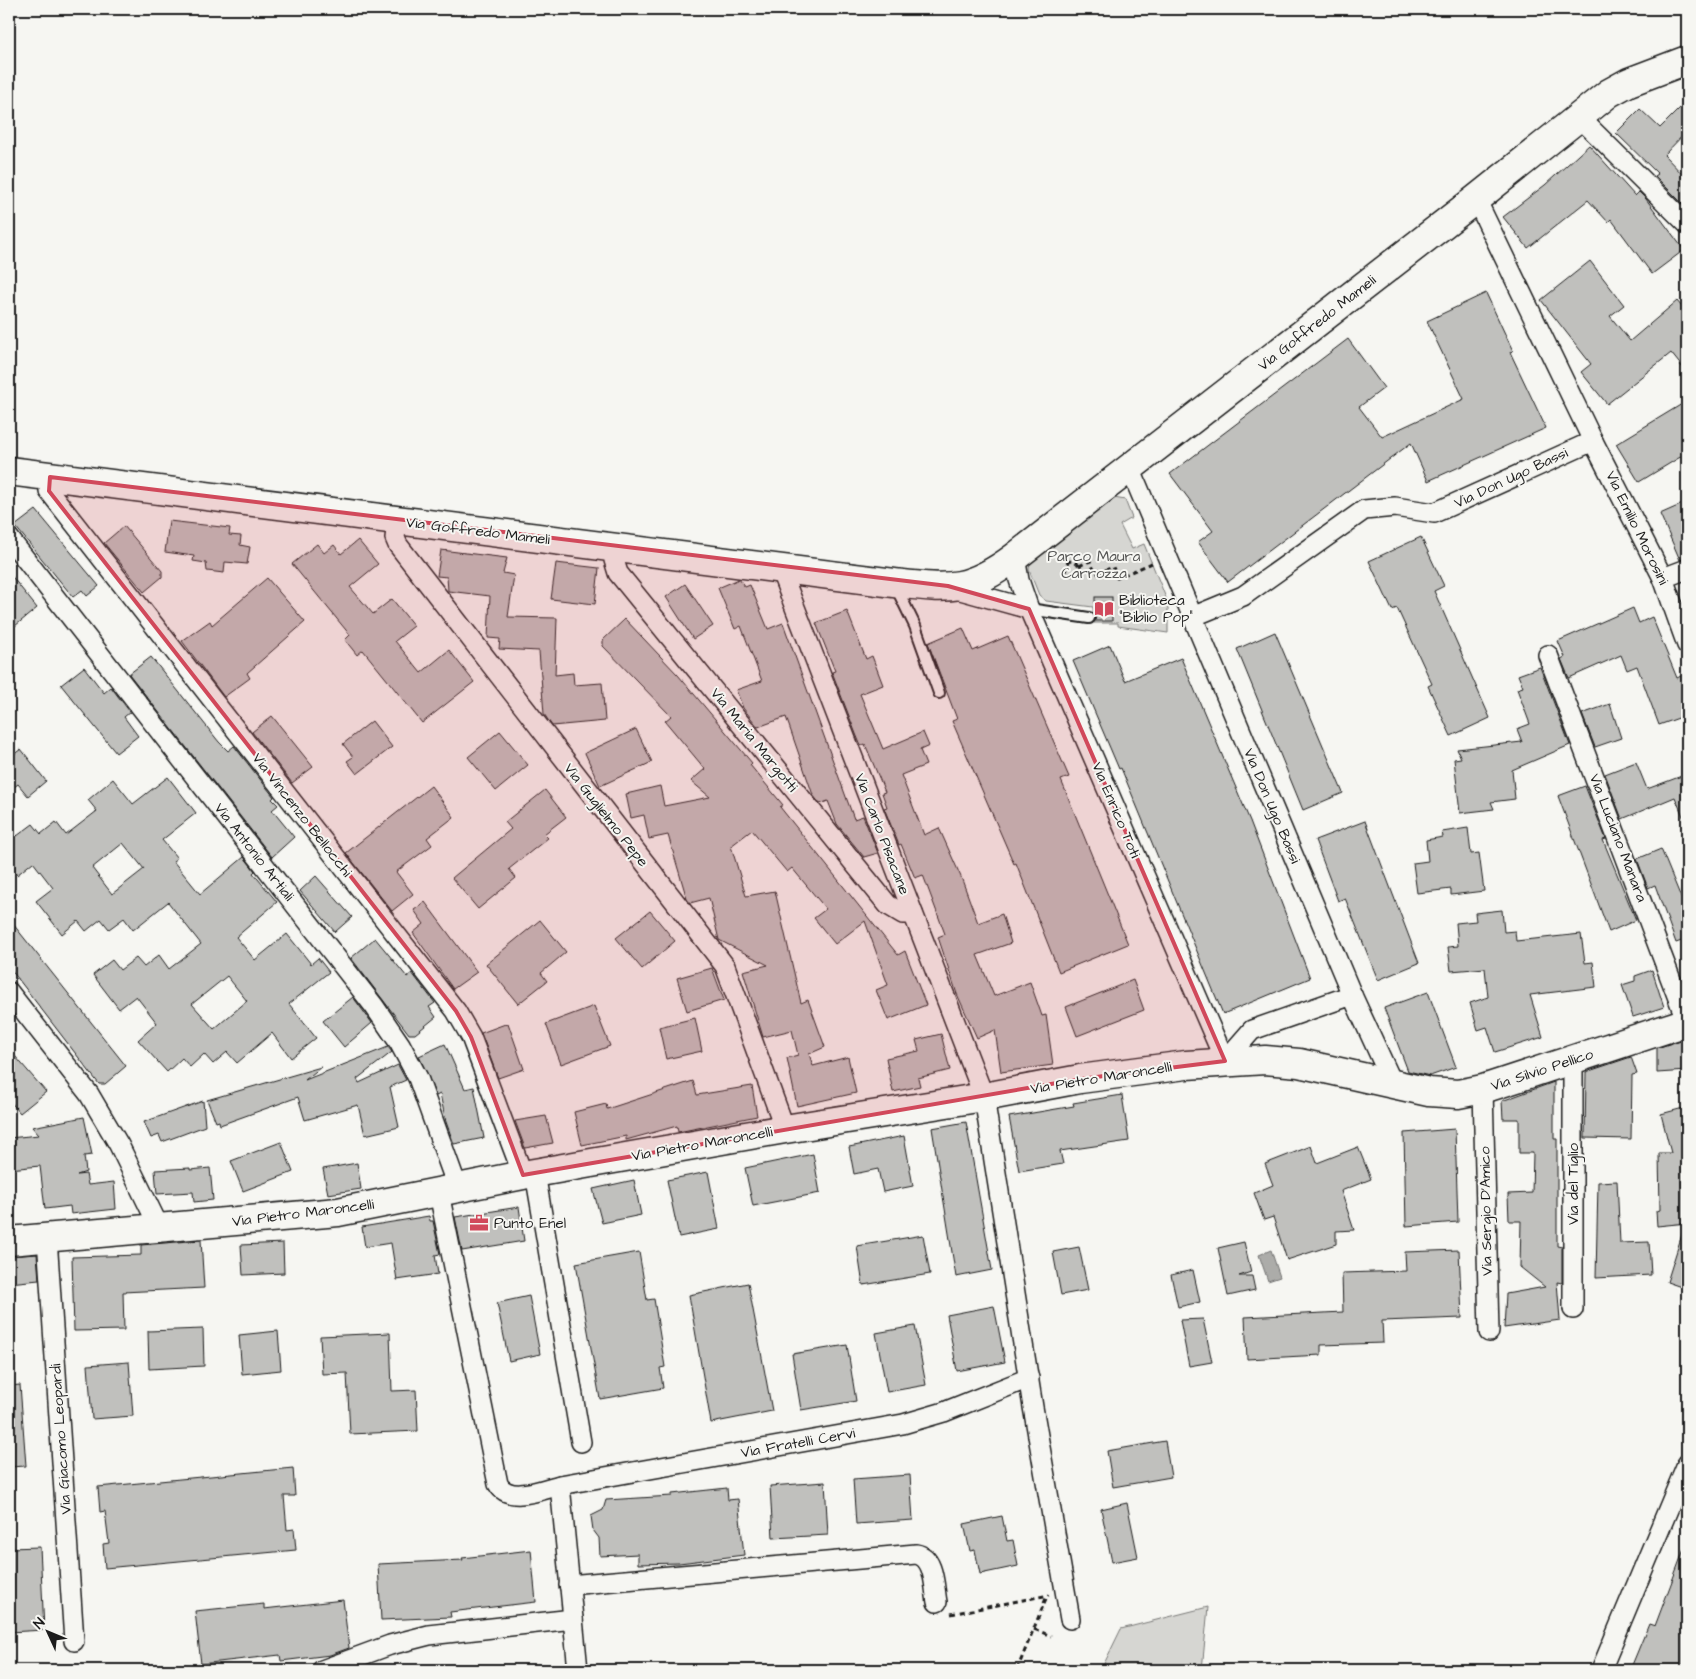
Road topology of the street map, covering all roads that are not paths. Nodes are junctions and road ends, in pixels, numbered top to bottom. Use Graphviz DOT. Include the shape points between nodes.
graph roads {
  1 [pos="1687,60"];
  2 [pos="1579,117"];
  3 [pos="1476,199"];
  4 [pos="1687,224"];
  5 [pos="1593,441"];
  6 [pos="1130,468"];
  7 [pos="9,471"];
  8 [pos="50,477"];
  9 [pos="397,521"];
  10 [pos="9,538"];
  11 [pos="615,548"];
  12 [pos="1015,556"];
  13 [pos="786,569"];
  14 [pos="1687,569"];
  15 [pos="1663,578"];
  16 [pos="894,583"];
  17 [pos="948,586"];
  18 [pos="1029,610"];
  19 [pos="1192,616"];
  20 [pos="1089,618"];
  21 [pos="1687,645"];
  22 [pos="1548,655"];
  23 [pos="939,693"];
  24 [pos="913,914"];
  25 [pos="9,992"];
  26 [pos="1352,995"];
  27 [pos="1687,1022"];
  28 [pos="1573,1060"];
  29 [pos="1225,1062"];
  30 [pos="1393,1084"];
  31 [pos="1482,1089"];
  32 [pos="984,1097"];
  33 [pos="785,1129"];
  34 [pos="529,1174"];
  35 [pos="449,1191"];
  36 [pos="160,1229"];
  37 [pos="47,1238"];
  38 [pos="9,1241"];
  39 [pos="1574,1309"];
  40 [pos="1489,1332"];
  41 [pos="1029,1378"];
  42 [pos="581,1442"];
  43 [pos="1687,1464"];
  44 [pos="560,1485"];
  45 [pos="569,1585"];
  46 [pos="937,1602"];
  47 [pos="1070,1618"];
  48 [pos="573,1619"];
  49 [pos="74,1641"];
  50 [pos="322,1670"];
  51 [pos="578,1670"];
  52 [pos="1601,1670"];
  1 -- 2 [label="street, Via Goffredo Mameli" via="1629,82"];
  2 -- 3 [label="street, Via Goffredo Mameli"];
  2 -- 4 [label="street"];
  3 -- 5 [label="street"];
  3 -- 6 [label="street, Via Goffredo Mameli"];
  5 -- 15 [label="street, Via Emilio Morosini"];
  5 -- 19 [label="street, Via Don Ugo Bassi" via="1434,513 1395,507 1364,510 1243,596"];
  6 -- 12 [label="street, Via Goffredo Mameli"];
  6 -- 19 [label="street, Via Don Ugo Bassi"];
  7 -- 8 [label="street, Via Goffredo Mameli"];
  8 -- 9 [label="street, Via Goffredo Mameli"];
  8 -- 34 [label="street, Via Vincenzo Bellocchi" via="48,492 456,1011 471,1037"];
  9 -- 11 [label="street, Via Goffredo Mameli"];
  9 -- 33 [label="street, Via Guglielmo Pepe" via="395,538 408,558 725,966"];
  10 -- 35 [label="street, Via Antonio Artiali" via="385,1021 418,1078"];
  11 -- 13 [label="street, Via Goffredo Mameli"];
  11 -- 24 [label="street, Via Maria Margotti" via="618,574 893,910"];
  12 -- 17 [label="street, Via Goffredo Mameli" via="979,580"];
  12 -- 18 [label="street, Via Enrico Toti"];
  13 -- 16 [label="street, Via Goffredo Mameli"];
  13 -- 24 [label="street, Via Carlo Pisacane" via="784,579"];
  14 -- 15 [label="street"];
  15 -- 21 [label="street, Via Emilio Morosini"];
  16 -- 17 [label="street, Via Goffredo Mameli"];
  16 -- 23 [label="lane" via="915,626"];
  17 -- 18 [label="street, Via Goffredo Mameli"];
  18 -- 20 [label="lane"];
  18 -- 29 [label="street, Via Enrico Toti"];
  19 -- 26 [label="street, Via Don Ugo Bassi"];
  22 -- 27 [label="street, Via Luciano Manara"];
  24 -- 32 [label="street, Via Carlo Pisacane"];
  25 -- 36 [label="street" via="89,1094 119,1145"];
  26 -- 29 [label="street" via="1252,1030"];
  26 -- 30 [label="street, Via Don Ugo Bassi"];
  27 -- 28 [label="street, Via Silvio Pellico"];
  28 -- 31 [label="street, Via Silvio Pellico"];
  28 -- 39 [label="street, Via del Tiglio"];
  29 -- 30 [label="street, Via Pietro Maroncelli" via="1265,1060 1300,1063"];
  29 -- 32 [label="street, Via Pietro Maroncelli" via="1080,1079"];
  30 -- 31 [label="street, Via Silvio Pellico" via="1440,1094"];
  31 -- 40 [label="street, Via Sergio D'Amico"];
  32 -- 33 [label="street, Via Pietro Maroncelli"];
  32 -- 41 [label="street"];
  33 -- 34 [label="street, Via Pietro Maroncelli"];
  34 -- 35 [label="street, Via Pietro Maroncelli"];
  34 -- 42 [label="street, Via Vincenzo Bellocchi"];
  35 -- 36 [label="street, Via Pietro Maroncelli" via="338,1212"];
  35 -- 44 [label="street, Via Fratelli Cervi" via="498,1484 504,1492 513,1494"];
  36 -- 37 [label="street, Via Pietro Maroncelli"];
  37 -- 38 [label="street, Via Pietro Maroncelli"];
  37 -- 49 [label="street, Via Giacomo Leopardi"];
  41 -- 44 [label="street, Via Fratelli Cervi" via="944,1412 903,1424"];
  41 -- 47 [label="street" via="1056,1594"];
  43 -- 52 [label="street"];
  44 -- 45 [label="street"];
  45 -- 46 [label="street" via="916,1554 923,1556 930,1565"];
  45 -- 48 [label="street"];
  48 -- 50 [label="street" via="428,1635"];
  48 -- 51 [label="street"];
}
